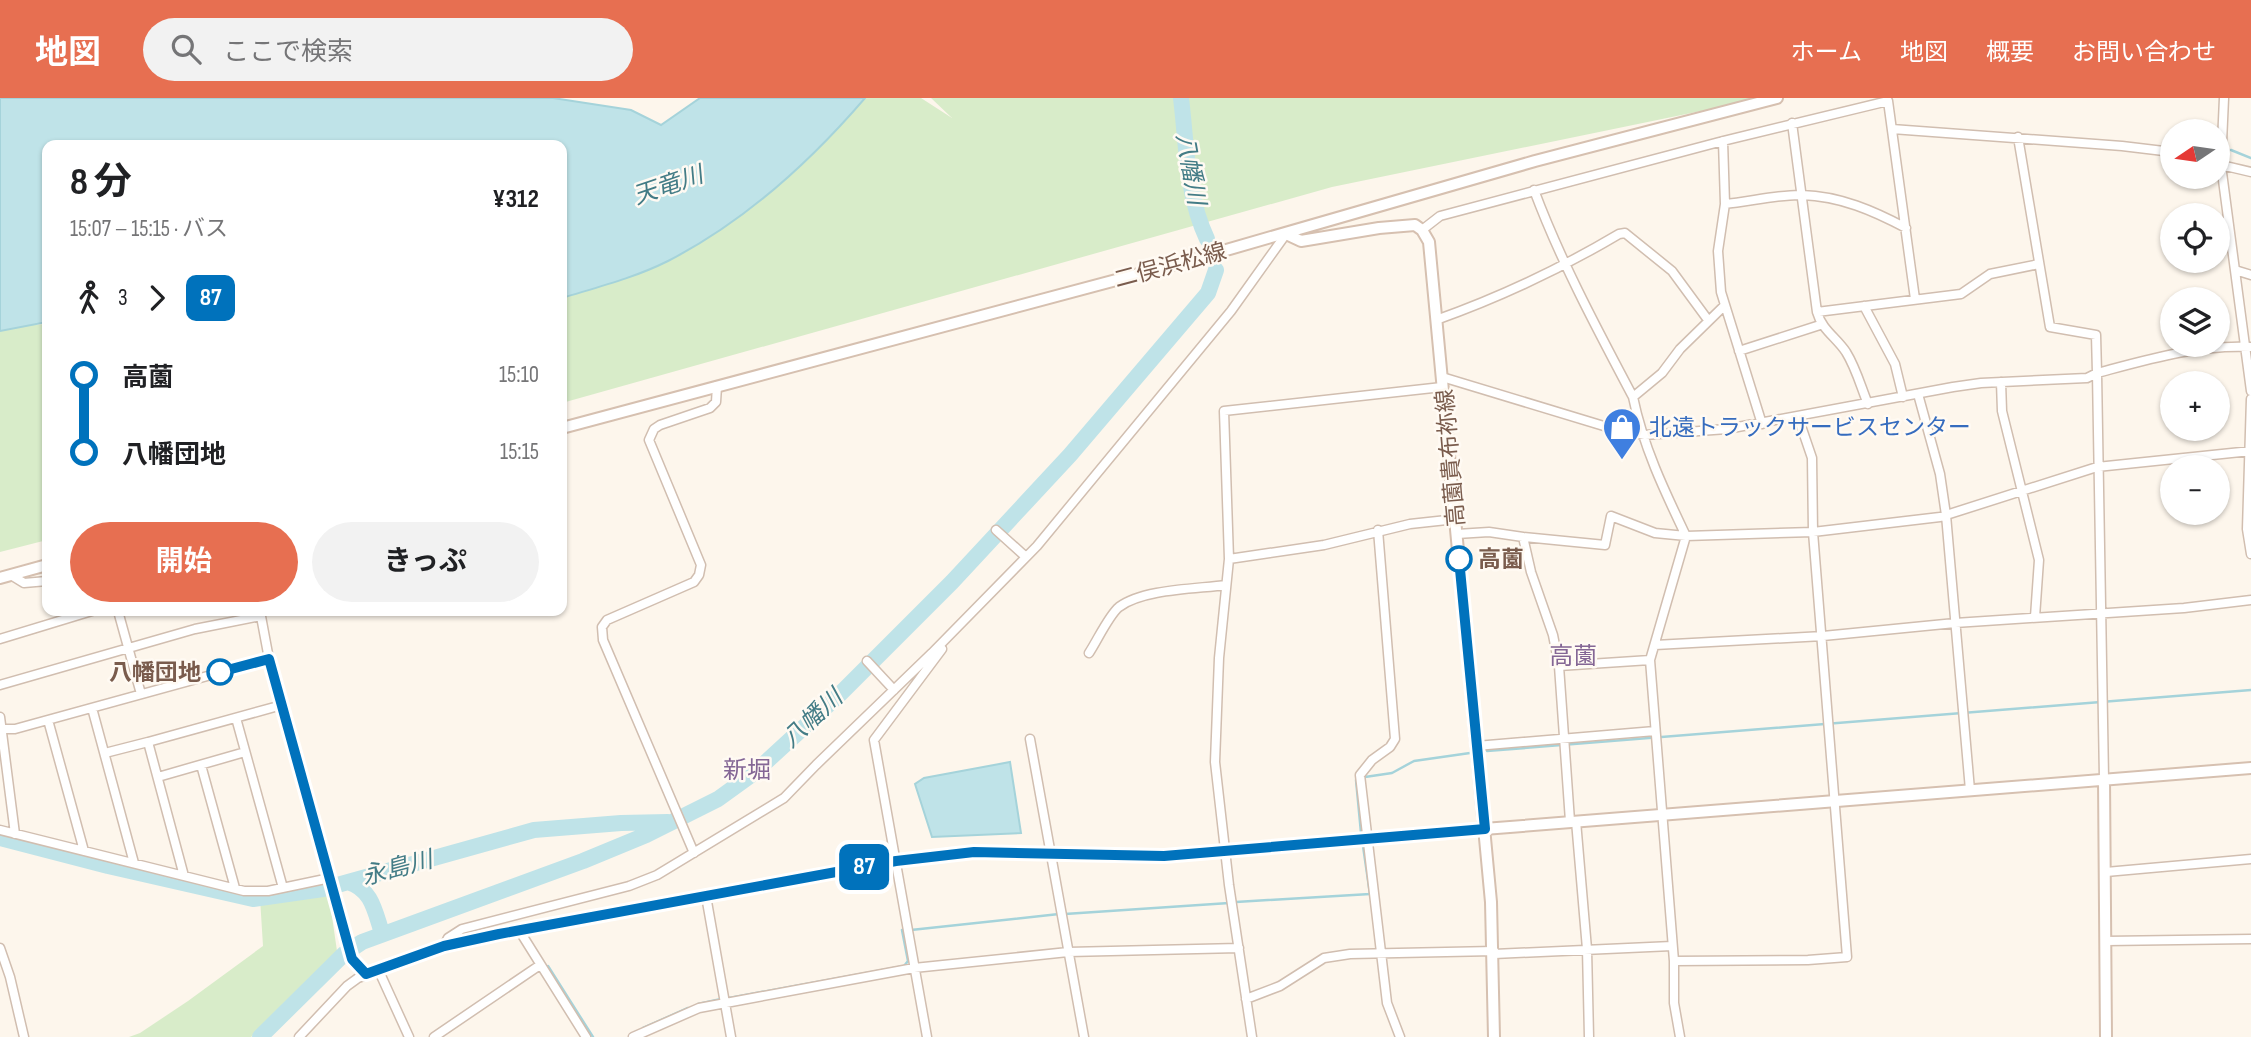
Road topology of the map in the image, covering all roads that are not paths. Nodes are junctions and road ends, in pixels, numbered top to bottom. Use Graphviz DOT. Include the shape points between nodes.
graph roads {
  1 [pos="1777,98"];
  2 [pos="2224,98"];
  3 [pos="2222,119"];
  4 [pos="1792,123"];
  5 [pos="1892,129"];
  6 [pos="2018,138"];
  7 [pos="1723,141"];
  8 [pos="2160,151"];
  9 [pos="2230,167"];
  10 [pos="2251,172"];
  11 [pos="2223,189"];
  12 [pos="1534,190"];
  13 [pos="1801,195"];
  14 [pos="1726,205"];
  15 [pos="1906,228"];
  16 [pos="1422,230"];
  17 [pos="1286,234"];
  18 [pos="2039,264"];
  19 [pos="1565,266"];
  20 [pos="2235,270"];
  21 [pos="2251,275"];
  22 [pos="1915,299"];
  23 [pos="1724,306"];
  24 [pos="1864,306"];
  25 [pos="1816,312"];
  26 [pos="1436,320"];
  27 [pos="1708,320"];
  28 [pos="1820,325"];
  29 [pos="2248,347"];
  30 [pos="1739,351"];
  31 [pos="2097,373"];
  32 [pos="1442,382"];
  33 [pos="2001,382"];
  34 [pos="717,386"];
  35 [pos="2251,391"];
  36 [pos="1918,394"];
  37 [pos="1633,397"];
  38 [pos="1903,397"];
  39 [pos="2251,399"];
  40 [pos="1868,404"];
  41 [pos="1798,417"];
  42 [pos="1762,424"];
  43 [pos="567,427"];
  44 [pos="1645,435"];
  45 [pos="2250,451"];
  46 [pos="2098,467"];
  47 [pos="2022,492"];
  48 [pos="1946,515"];
  49 [pos="1456,519"];
  50 [pos="996,530"];
  51 [pos="1378,530"];
  52 [pos="1813,532"];
  53 [pos="1457,534"];
  54 [pos="1686,536"];
  55 [pos="1523,537"];
  56 [pos="2251,554"];
  57 [pos="1026,557"];
  58 [pos="1229,559"];
  59 [pos="42,566"];
  60 [pos="6,577"];
  61 [pos="42,581"];
  62 [pos="1226,585"];
  63 [pos="2251,600"];
  64 [pos="2101,612"];
  65 [pos="76,616"];
  66 [pos="119,616"];
  67 [pos="248,616"];
  68 [pos="261,616"];
  69 [pos="2035,617"];
  70 [pos="1955,623"];
  71 [pos="956,629"];
  72 [pos="1823,636"];
  73 [pos="0,639"];
  74 [pos="1655,645"];
  75 [pos="128,648"];
  76 [pos="1090,653"];
  77 [pos="269,659"];
  78 [pos="1650,660"];
  79 [pos="867,662"];
  80 [pos="1559,666"];
  81 [pos="0,685"];
  82 [pos="894,690"];
  83 [pos="141,694"];
  84 [pos="282,705"];
  85 [pos="92,708"];
  86 [pos="0,717"];
  87 [pos="236,718"];
  88 [pos="48,720"];
  89 [pos="2,729"];
  90 [pos="1656,734"];
  91 [pos="1030,739"];
  92 [pos="1564,741"];
  93 [pos="148,742"];
  94 [pos="1476,746"];
  95 [pos="245,752"];
  96 [pos="105,753"];
  97 [pos="201,765"];
  98 [pos="2251,768"];
  99 [pos="158,777"];
  100 [pos="2104,779"];
  101 [pos="1970,790"];
  102 [pos="1835,801"];
  103 [pos="1662,815"];
  104 [pos="1573,821"];
  105 [pos="1485,829"];
  106 [pos="0,830"];
  107 [pos="15,834"];
  108 [pos="1366,838"];
  109 [pos="1224,849"];
  110 [pos="84,851"];
  111 [pos="694,853"];
  112 [pos="1050,853"];
  113 [pos="2251,859"];
  114 [pos="896,861"];
  115 [pos="134,863"];
  116 [pos="2106,872"];
  117 [pos="184,876"];
  118 [pos="330,879"];
  119 [pos="234,888"];
  120 [pos="283,888"];
  121 [pos="706,896"];
  122 [pos="519,930"];
  123 [pos="2251,939"];
  124 [pos="2106,941"];
  125 [pos="444,946"];
  126 [pos="1672,946"];
  127 [pos="0,948"];
  128 [pos="1239,948"];
  129 [pos="1587,949"];
  130 [pos="1068,952"];
  131 [pos="1494,952"];
  132 [pos="1379,953"];
  133 [pos="1674,961"];
  134 [pos="541,965"];
  135 [pos="914,968"];
  136 [pos="378,969"];
  137 [pos="366,974"];
  138 [pos="1246,999"];
  139 [pos="725,1003"];
  140 [pos="303,1035"];
  141 [pos="24,1037"];
  142 [pos="409,1037"];
  143 [pos="434,1037"];
  144 [pos="586,1037"];
  145 [pos="633,1037"];
  146 [pos="731,1037"];
  147 [pos="927,1037"];
  148 [pos="1084,1037"];
  149 [pos="1252,1037"];
  150 [pos="1400,1037"];
  151 [pos="1494,1037"];
  152 [pos="1589,1037"];
  153 [pos="1680,1037"];
  154 [pos="2106,1037"];
  1 -- 17 [label="main road, 二俣浜松線" via="1535,161"];
  2 -- 3 [label="street"];
  4 -- 5 [label="street" via="1888,101"];
  4 -- 7 [label="street"];
  4 -- 13 [label="street"];
  5 -- 6 [label="street"];
  5 -- 15 [label="street"];
  6 -- 8 [label="street"];
  6 -- 18 [label="street"];
  7 -- 12 [label="street"];
  7 -- 14 [label="street"];
  9 -- 10 [label="street"];
  11 -- 20 [label="street"];
  12 -- 16 [label="street" via="1440,216"];
  12 -- 19 [label="street"];
  13 -- 14 [label="street"];
  13 -- 15 [label="street" via="1853,204"];
  13 -- 25 [label="street"];
  14 -- 23 [label="street" via="1718,251"];
  15 -- 22 [label="street"];
  16 -- 17 [label="main road" via="1405,225 1301,240"];
  16 -- 26 [label="main road, 高薗貴布祢線" via="1429,242"];
  17 -- 34 [label="main road, 二俣浜松線"];
  17 -- 57 [label="street" via="1231,311"];
  18 -- 22 [label="street" via="1990,274 1961,294"];
  18 -- 31 [label="street" via="2050,327 2096,335"];
  19 -- 26 [label="street"];
  19 -- 27 [label="street" via="1625,233 1672,271"];
  19 -- 37 [label="street"];
  20 -- 21 [label="street"];
  20 -- 29 [label="street"];
  22 -- 24 [label="street"];
  23 -- 27 [label="street"];
  23 -- 30 [label="street"];
  24 -- 25 [label="street"];
  24 -- 38 [label="street" via="1895,364"];
  25 -- 28 [label="street"];
  26 -- 32 [label="main road, 高薗貴布祢線"];
  27 -- 37 [label="street" via="1662,373"];
  28 -- 30 [label="street"];
  28 -- 40 [label="street" via="1844,350"];
  29 -- 31 [label="street" via="2175,354"];
  29 -- 35 [label="street"];
  30 -- 42 [label="street"];
  31 -- 33 [label="street" via="2087,378"];
  31 -- 46 [label="street"];
  32 -- 44 [label="street"];
  32 -- 49 [label="main road, 高薗貴布祢線"];
  32 -- 58 [label="street" via="1224,411"];
  33 -- 36 [label="street"];
  33 -- 47 [label="street" via="2002,411"];
  34 -- 43 [label="main road, 二俣浜松線"];
  34 -- 111 [label="street" via="716,402 710,408 660,425 649,440 701,565 699,575 694,582 607,620 602,627 603,640"];
  36 -- 38 [label="street"];
  36 -- 48 [label="street"];
  37 -- 44 [label="street"];
  38 -- 40 [label="street"];
  39 -- 45 [label="street"];
  40 -- 41 [label="street"];
  41 -- 42 [label="street"];
  41 -- 52 [label="street" via="1812,458"];
  42 -- 44 [label="street"];
  44 -- 54 [label="street" via="1652,463"];
  45 -- 46 [label="street"];
  45 -- 56 [label="street" via="2247,529"];
  46 -- 47 [label="street"];
  46 -- 64 [label="street"];
  47 -- 48 [label="street"];
  47 -- 69 [label="street" via="2039,560"];
  48 -- 52 [label="street"];
  48 -- 70 [label="street"];
  49 -- 51 [label="street"];
  49 -- 53 [label="main road, 高薗貴布祢線"];
  50 -- 57 [label="street"];
  51 -- 58 [label="street" via="1324,545"];
  51 -- 108 [label="street" via="1396,731 1390,747 1360,775"];
  52 -- 54 [label="street"];
  52 -- 72 [label="street"];
  53 -- 55 [label="street"];
  53 -- 94 [label="main road, 高薗貴布祢線"];
  54 -- 55 [label="street" via="1655,533 1611,516 1605,545"];
  54 -- 74 [label="street"];
  55 -- 80 [label="street"];
  57 -- 71 [label="street"];
  58 -- 62 [label="street"];
  59 -- 60 [label="main road"];
  60 -- 61 [label="street" via="24,583"];
  62 -- 76 [label="street" via="1165,591 1119,607"];
  62 -- 109 [label="street" via="1215,762"];
  63 -- 64 [label="street"];
  64 -- 69 [label="street"];
  64 -- 100 [label="street"];
  65 -- 73 [label="street"];
  66 -- 75 [label="street"];
  67 -- 75 [label="street"];
  68 -- 77 [label="street"];
  69 -- 70 [label="street"];
  70 -- 72 [label="street"];
  70 -- 101 [label="street"];
  71 -- 82 [label="street"];
  71 -- 114 [label="street" via="874,740"];
  72 -- 74 [label="street"];
  72 -- 102 [label="street"];
  74 -- 78 [label="street"];
  75 -- 81 [label="street"];
  75 -- 83 [label="street"];
  77 -- 83 [label="street"];
  77 -- 84 [label="street"];
  78 -- 80 [label="street"];
  78 -- 90 [label="street"];
  79 -- 82 [label="street"];
  80 -- 92 [label="street"];
  82 -- 111 [label="street" via="784,798"];
  83 -- 85 [label="street"];
  84 -- 87 [label="street"];
  84 -- 118 [label="street"];
  85 -- 88 [label="street"];
  85 -- 96 [label="street"];
  86 -- 89 [label="street"];
  87 -- 93 [label="street"];
  87 -- 95 [label="street"];
  88 -- 89 [label="street"];
  88 -- 110 [label="street"];
  89 -- 107 [label="street"];
  90 -- 92 [label="street"];
  90 -- 103 [label="street"];
  91 -- 112 [label="street"];
  92 -- 94 [label="street"];
  92 -- 104 [label="street"];
  93 -- 96 [label="street"];
  93 -- 99 [label="street"];
  94 -- 105 [label="main road, 高薗貴布祢線"];
  95 -- 97 [label="street"];
  95 -- 120 [label="street"];
  96 -- 115 [label="street"];
  97 -- 99 [label="street"];
  97 -- 119 [label="street"];
  98 -- 100 [label="main road"];
  99 -- 117 [label="street"];
  100 -- 101 [label="main road"];
  100 -- 116 [label="main road"];
  101 -- 102 [label="main road"];
  102 -- 103 [label="main road"];
  102 -- 133 [label="street" via="1847,957"];
  103 -- 104 [label="main road"];
  103 -- 126 [label="street"];
  104 -- 105 [label="main road"];
  104 -- 129 [label="street"];
  105 -- 108 [label="street"];
  105 -- 131 [label="main road, 高薗貴布祢線"];
  106 -- 107 [label="street"];
  107 -- 110 [label="street"];
  108 -- 109 [label="street"];
  108 -- 132 [label="street"];
  109 -- 112 [label="street" via="1164,856"];
  109 -- 128 [label="street"];
  110 -- 115 [label="street"];
  111 -- 125 [label="street" via="629,886 462,929"];
  112 -- 114 [label="street" via="974,852"];
  112 -- 130 [label="street"];
  113 -- 116 [label="street"];
  114 -- 121 [label="street"];
  114 -- 135 [label="street"];
  115 -- 117 [label="street"];
  116 -- 124 [label="main road"];
  117 -- 119 [label="street"];
  118 -- 120 [label="street"];
  118 -- 137 [label="street" via="352,959"];
  119 -- 120 [label="street" via="257,892"];
  121 -- 122 [label="street"];
  121 -- 139 [label="street"];
  122 -- 125 [label="street"];
  122 -- 134 [label="street"];
  123 -- 124 [label="street"];
  124 -- 154 [label="main road"];
  125 -- 136 [label="street"];
  126 -- 129 [label="street"];
  126 -- 133 [label="street"];
  127 -- 141 [label="street"];
  128 -- 130 [label="street"];
  128 -- 138 [label="street"];
  129 -- 131 [label="street"];
  129 -- 152 [label="street"];
  130 -- 135 [label="street"];
  130 -- 148 [label="street"];
  131 -- 132 [label="street"];
  131 -- 151 [label="main road, 高薗貴布祢線"];
  132 -- 138 [label="street" via="1324,958 1280,986"];
  132 -- 150 [label="street" via="1387,1003"];
  133 -- 153 [label="street"];
  134 -- 143 [label="street"];
  134 -- 144 [label="street"];
  135 -- 139 [label="street"];
  135 -- 147 [label="street"];
  136 -- 137 [label="street"];
  136 -- 142 [label="street"];
  137 -- 140 [label="street" via="347,986"];
  138 -- 149 [label="street"];
  139 -- 145 [label="street" via="699,1008"];
  139 -- 146 [label="street"];
}
